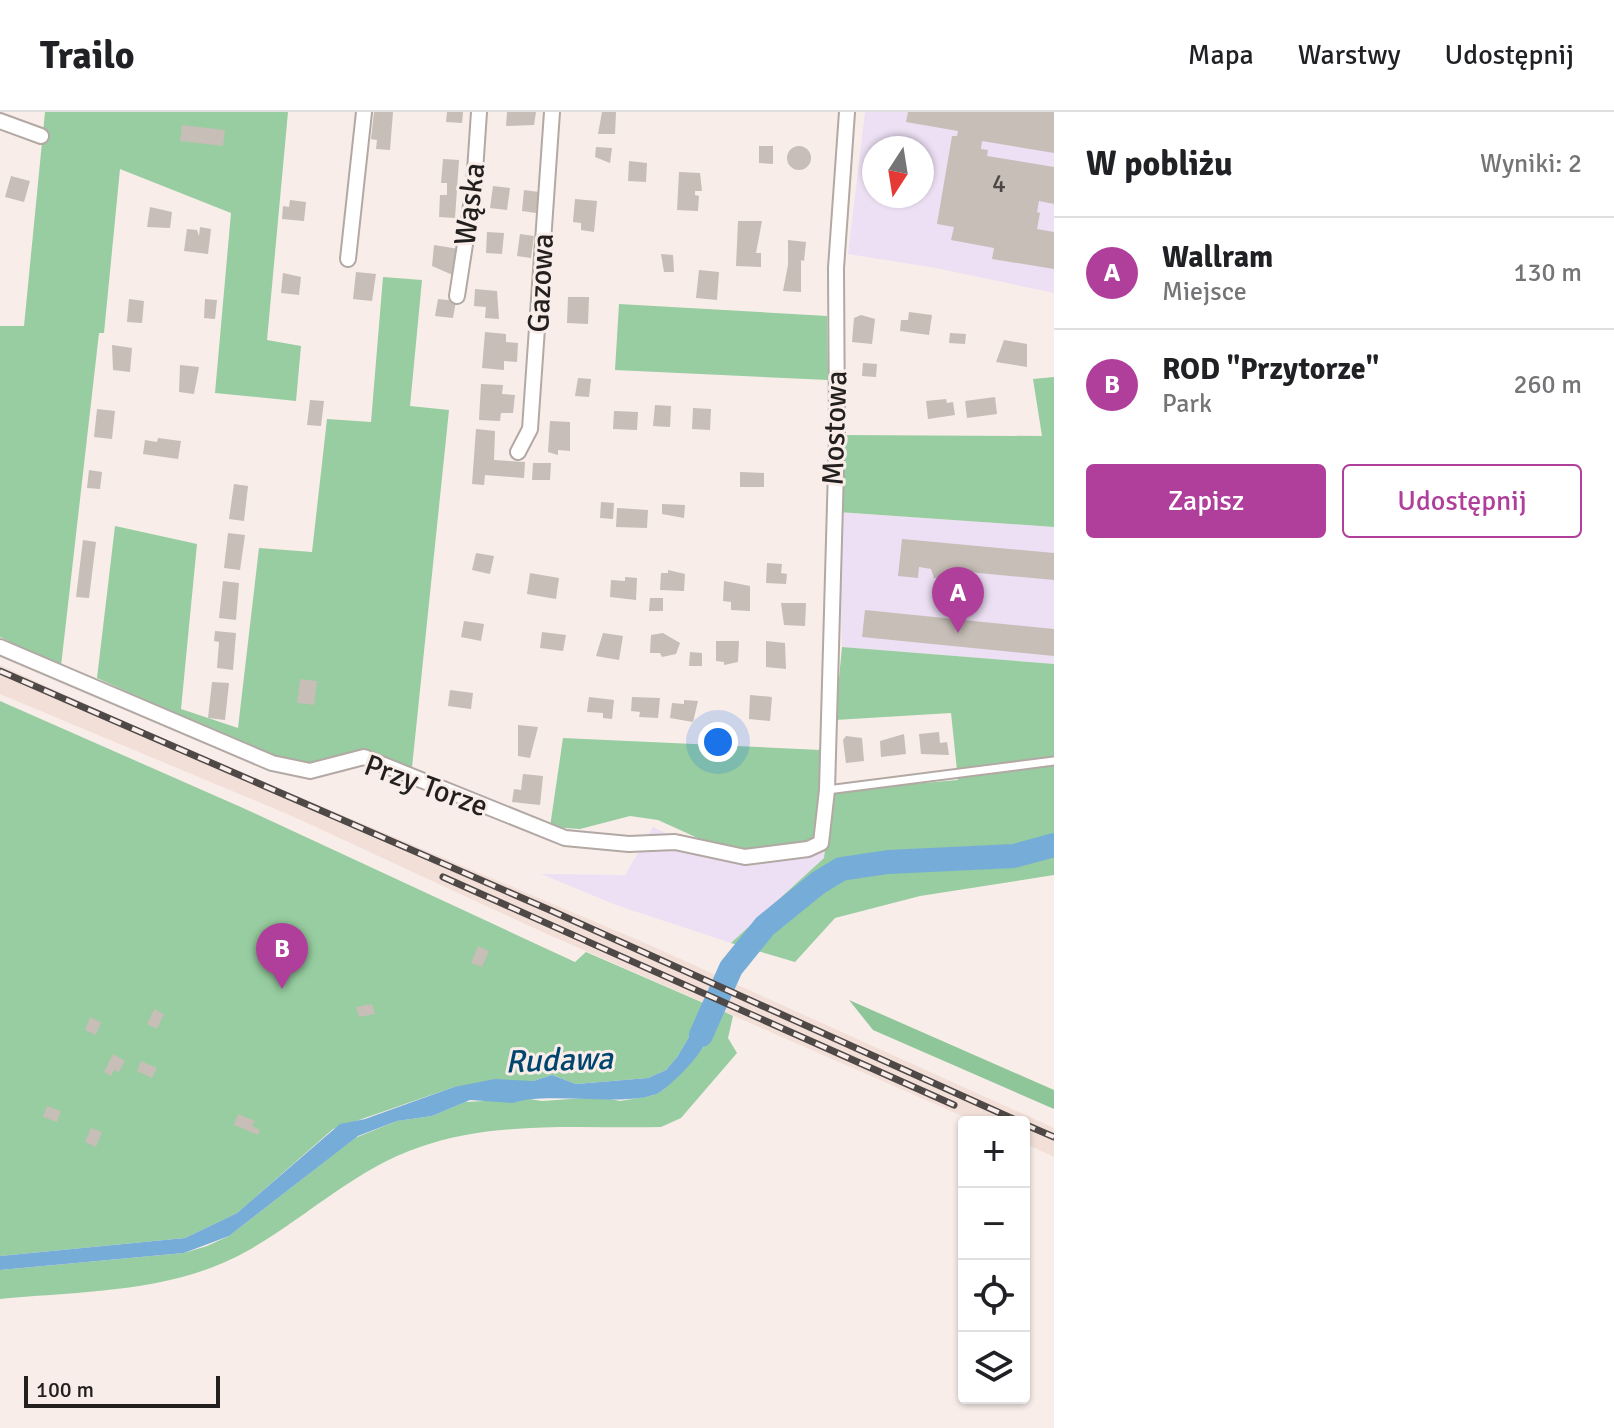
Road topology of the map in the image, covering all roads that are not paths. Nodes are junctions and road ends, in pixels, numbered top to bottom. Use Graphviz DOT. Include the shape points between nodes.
graph roads {
  1 [pos="364,112"];
  2 [pos="479,112"];
  3 [pos="552,112"];
  4 [pos="847,112"];
  5 [pos="0,121"];
  6 [pos="41,136"];
  7 [pos="348,259"];
  8 [pos="457,296"];
  9 [pos="518,452"];
  10 [pos="0,647"];
  11 [pos="1054,761"];
  12 [pos="827,790"];
  13 [pos="821,843"];
  1 -- 7 [label="street"];
  2 -- 8 [label="street, Wąska"];
  3 -- 9 [label="street, Gazowa" via="530,429"];
  4 -- 12 [label="street, Mostowa" via="836,268"];
  5 -- 6 [label="street"];
  10 -- 13 [label="street, Przy Torze" via="272,763 310,771 364,757 565,838 675,842 745,857"];
  11 -- 12 [label="lane"];
  12 -- 13 [label="street, Mostowa"];
}
